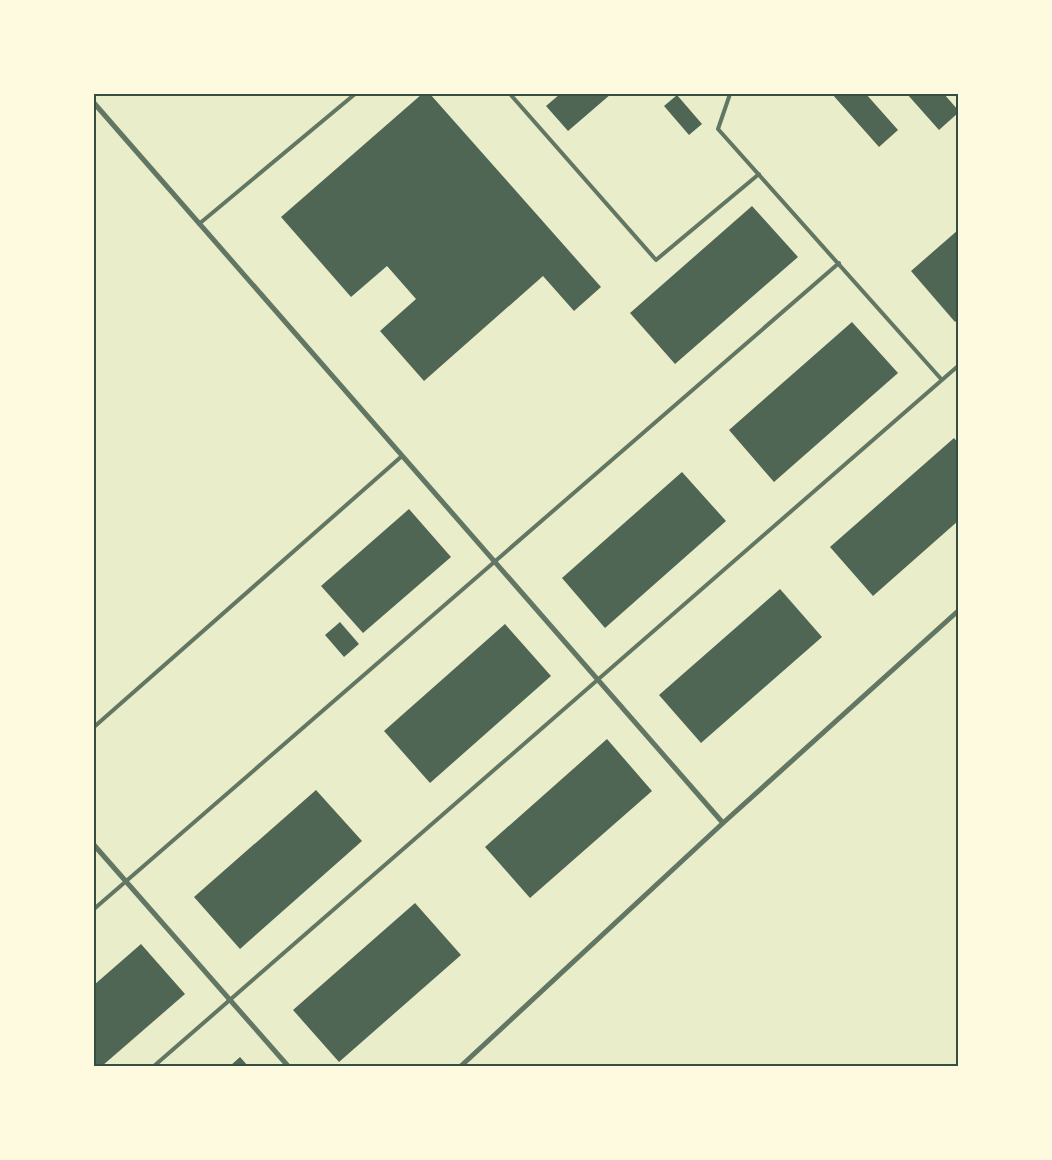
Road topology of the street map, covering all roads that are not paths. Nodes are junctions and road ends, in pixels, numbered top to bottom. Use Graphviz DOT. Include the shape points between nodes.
graph roads {
  1 [pos="355,94"];
  2 [pos="510,94"];
  3 [pos="730,94"];
  4 [pos="94,103"];
  5 [pos="759,174"];
  6 [pos="199,224"];
  7 [pos="839,263"];
  8 [pos="958,366"];
  9 [pos="942,380"];
  10 [pos="402,456"];
  11 [pos="493,561"];
  12 [pos="958,611"];
  13 [pos="598,680"];
  14 [pos="94,727"];
  15 [pos="723,823"];
  16 [pos="94,845"];
  17 [pos="126,881"];
  18 [pos="94,908"];
  19 [pos="230,1000"];
  20 [pos="154,1066"];
  21 [pos="288,1066"];
  22 [pos="461,1066"];
  1 -- 6 [label="lane"];
  2 -- 5 [label="lane" via="656,260"];
  3 -- 5 [label="lane" via="718,128"];
  4 -- 6 [label="street"];
  5 -- 7 [label="lane"];
  6 -- 10 [label="street"];
  7 -- 9 [label="lane"];
  7 -- 11 [label="lane"];
  8 -- 9 [label="lane"];
  9 -- 13 [label="lane"];
  10 -- 11 [label="street"];
  10 -- 14 [label="lane"];
  11 -- 13 [label="street"];
  11 -- 17 [label="lane"];
  12 -- 15 [label="street"];
  13 -- 15 [label="street"];
  13 -- 19 [label="lane"];
  15 -- 22 [label="street"];
  16 -- 17 [label="street"];
  17 -- 18 [label="lane"];
  17 -- 19 [label="street"];
  19 -- 20 [label="lane"];
  19 -- 21 [label="street"];
}
